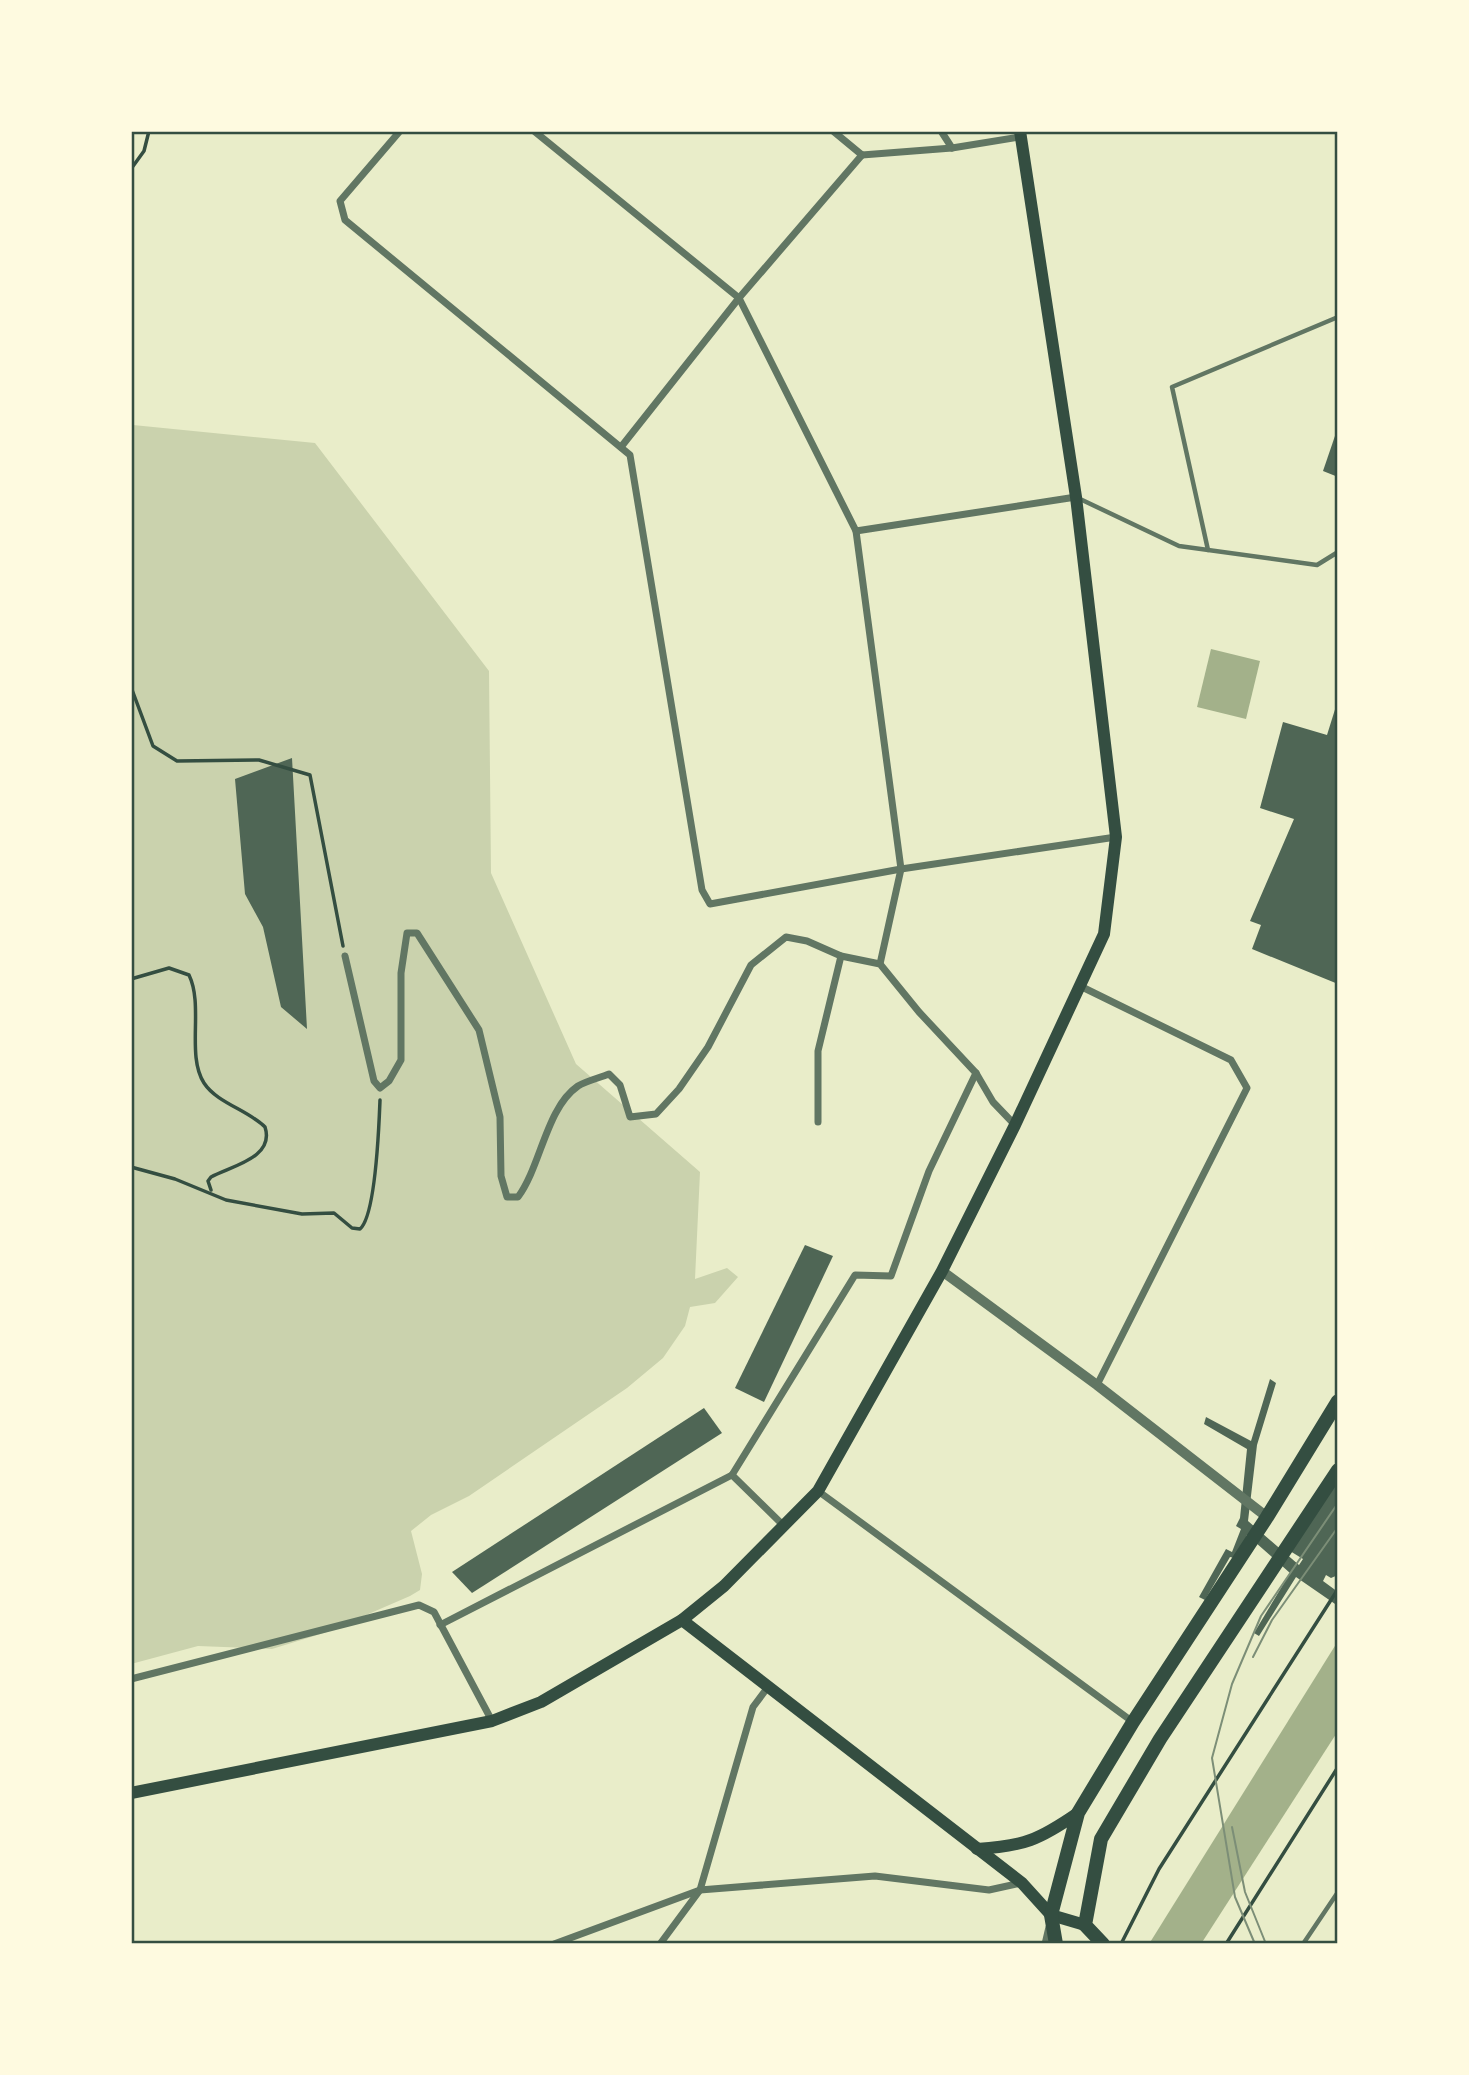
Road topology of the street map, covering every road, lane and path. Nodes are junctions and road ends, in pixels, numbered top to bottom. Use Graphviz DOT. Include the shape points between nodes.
graph roads {
  1 [pos="149,131"];
  2 [pos="400,131"];
  3 [pos="534,131"];
  4 [pos="833,131"];
  5 [pos="941,131"];
  6 [pos="1020,134"];
  7 [pos="952,148"];
  8 [pos="862,155"];
  9 [pos="131,169"];
  10 [pos="739,298"];
  11 [pos="1338,317"];
  12 [pos="621,447"];
  13 [pos="1076,497"];
  14 [pos="856,531"];
  15 [pos="1208,550"];
  16 [pos="1338,552"];
  17 [pos="131,687"];
  18 [pos="1116,837"];
  19 [pos="901,869"];
  20 [pos="345,956"];
  21 [pos="841,956"];
  22 [pos="880,964"];
  23 [pos="131,979"];
  24 [pos="1080,986"];
  25 [pos="975,1073"];
  26 [pos="380,1088"];
  27 [pos="818,1122"];
  28 [pos="1015,1125"];
  29 [pos="131,1167"];
  30 [pos="212,1192"];
  31 [pos="942,1271"];
  32 [pos="1097,1385"];
  33 [pos="1338,1401"];
  34 [pos="1338,1471"];
  35 [pos="732,1475"];
  36 [pos="817,1491"];
  37 [pos="1267,1517"];
  38 [pos="784,1527"];
  39 [pos="1338,1589"];
  40 [pos="682,1620"];
  41 [pos="440,1625"];
  42 [pos="131,1679"];
  43 [pos="768,1687"];
  44 [pos="492,1721"];
  45 [pos="1133,1722"];
  46 [pos="1338,1767"];
  47 [pos="131,1793"];
  48 [pos="1078,1813"];
  49 [pos="977,1849"];
  50 [pos="1022,1883"];
  51 [pos="700,1890"];
  52 [pos="1338,1892"];
  53 [pos="1052,1915"];
  54 [pos="1085,1925"];
  55 [pos="554,1944"];
  56 [pos="660,1944"];
  57 [pos="1045,1944"];
  58 [pos="1056,1944"];
  59 [pos="1103,1944"];
  60 [pos="1121,1944"];
  61 [pos="1226,1944"];
  62 [pos="1303,1944"];
  1 -- 9 [label="path" via="144,151"];
  2 -- 12 [label="street" via="340,201 345,220"];
  3 -- 10 [label="street"];
  4 -- 8 [label="street"];
  5 -- 7 [label="street"];
  6 -- 7 [label="street"];
  6 -- 13 [label="main road"];
  7 -- 8 [label="street"];
  8 -- 10 [label="street"];
  10 -- 12 [label="street"];
  10 -- 14 [label="street"];
  11 -- 15 [label="lane" via="1172,387"];
  12 -- 19 [label="street" via="630,455 702,890 710,904"];
  13 -- 14 [label="street"];
  13 -- 15 [label="lane" via="1180,546"];
  13 -- 18 [label="main road"];
  14 -- 19 [label="street"];
  15 -- 16 [label="lane" via="1317,565"];
  17 -- 20 [label="path" via="153,746 177,761 260,760 310,775"];
  18 -- 19 [label="street"];
  18 -- 24 [label="main road" via="1104,934"];
  19 -- 22 [label="street"];
  20 -- 26 [label="street" via="374,1081"];
  21 -- 22 [label="street"];
  21 -- 26 [label="street" via="786,937 751,965 708,1047 656,1114 630,1117 620,1085 609,1074 577,1087 551,1121 528,1183 518,1197 507,1197 501,1176 500,1117 479,1030 417,933 407,933 401,973 401,1060"];
  21 -- 27 [label="street" via="818,1051"];
  22 -- 25 [label="street"];
  23 -- 30 [label="path" via="169,968 189,975 201,1079 265,1127 261,1153 211,1177"];
  24 -- 28 [label="main road"];
  24 -- 32 [label="street" via="1231,1060 1247,1088"];
  25 -- 28 [label="street"];
  25 -- 35 [label="street" via="929,1171 891,1276 855,1275"];
  26 -- 30 [label="path" via="378,1149 362,1228 355,1229 334,1213 268,1209 226,1200"];
  28 -- 31 [label="main road"];
  29 -- 30 [label="path"];
  31 -- 32 [label="street"];
  31 -- 36 [label="main road"];
  32 -- 37 [label="street"];
  33 -- 37 [label="main road"];
  34 -- 54 [label="main road" via="1160,1739 1101,1839"];
  35 -- 38 [label="street"];
  35 -- 41 [label="street"];
  36 -- 38 [label="main road"];
  36 -- 45 [label="street"];
  37 -- 45 [label="main road"];
  38 -- 40 [label="main road"];
  39 -- 60 [label="path" via="1159,1869"];
  40 -- 43 [label="main road"];
  40 -- 44 [label="main road" via="541,1702"];
  41 -- 42 [label="street" via="435,1612 419,1605"];
  41 -- 44 [label="street"];
  43 -- 49 [label="main road"];
  43 -- 51 [label="street" via="753,1707"];
  44 -- 47 [label="main road"];
  45 -- 48 [label="main road"];
  46 -- 61 [label="path"];
  48 -- 49 [label="main road" via="1025,1844"];
  48 -- 53 [label="main road"];
  49 -- 50 [label="main road"];
  50 -- 51 [label="street" via="989,1890 875,1876"];
  50 -- 53 [label="main road"];
  51 -- 55 [label="street"];
  51 -- 56 [label="street"];
  52 -- 62 [label="lane"];
  53 -- 54 [label="main road"];
  53 -- 57 [label="street"];
  53 -- 58 [label="main road"];
  54 -- 59 [label="main road"];
}
